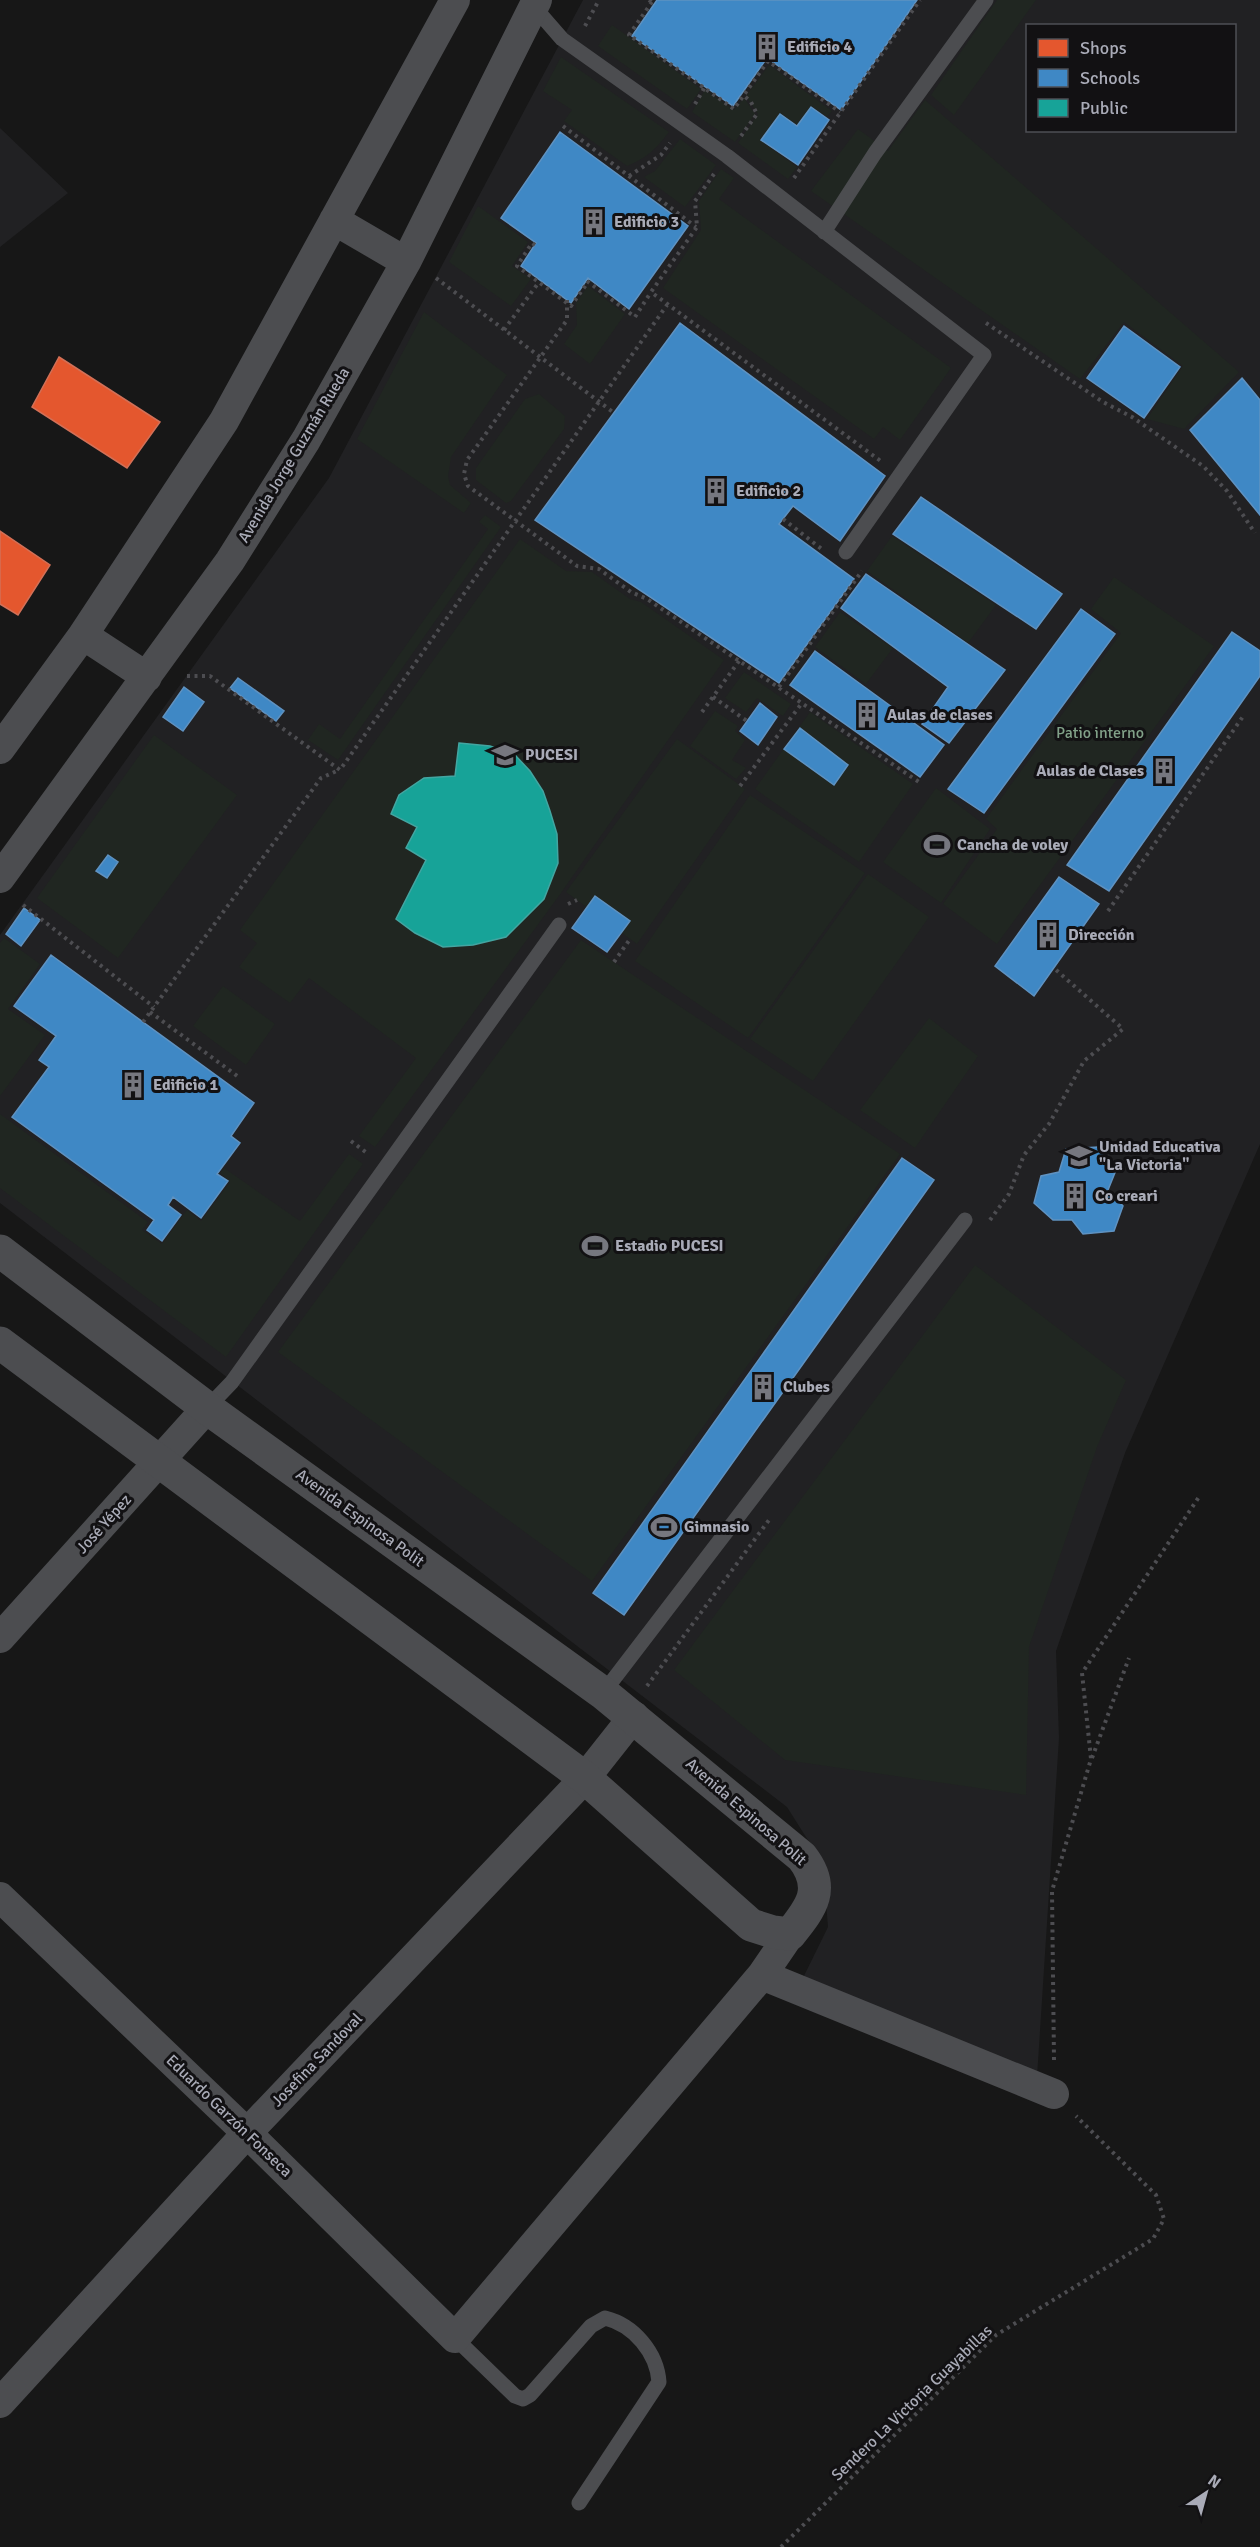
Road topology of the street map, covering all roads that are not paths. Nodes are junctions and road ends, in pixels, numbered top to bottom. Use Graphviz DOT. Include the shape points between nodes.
graph roads {
  1 [pos="455,0"];
  2 [pos="986,0"];
  3 [pos="536,4"];
  4 [pos="334,220"];
  5 [pos="824,232"];
  6 [pos="406,262"];
  7 [pos="846,552"];
  8 [pos="83,635"];
  9 [pos="147,677"];
  10 [pos="0,749"];
  11 [pos="0,878"];
  12 [pos="559,925"];
  13 [pos="965,1220"];
  14 [pos="0,1251"];
  15 [pos="0,1343"];
  16 [pos="207,1408"];
  17 [pos="161,1461"];
  18 [pos="0,1638"];
  19 [pos="603,1693"];
  20 [pos="634,1716"];
  21 [pos="585,1778"];
  22 [pos="0,1897"];
  23 [pos="790,1934"];
  24 [pos="762,1975"];
  25 [pos="1054,2094"];
  26 [pos="247,2133"];
  27 [pos="455,2338"];
  28 [pos="2,2396"];
  29 [pos="579,2503"];
  1 -- 4 [label="street"];
  2 -- 5 [label="lane" via="875,153"];
  3 -- 5 [label="lane" via="562,39 727,156"];
  3 -- 6 [label="street, Avenida Jorge Guzmán Rueda"];
  4 -- 6 [label="street"];
  4 -- 8 [label="street" via="224,421"];
  5 -- 7 [label="lane" via="984,355"];
  6 -- 9 [label="street, Avenida Jorge Guzmán Rueda" via="306,440 230,561"];
  8 -- 9 [label="street"];
  8 -- 10 [label="street"];
  9 -- 11 [label="street, Avenida Jorge Guzmán Rueda"];
  12 -- 16 [label="lane" via="232,1382"];
  13 -- 19 [label="lane"];
  14 -- 16 [label="street, Avenida Espinosa Polit"];
  15 -- 17 [label="street"];
  16 -- 17 [label="street, José Yépez"];
  16 -- 19 [label="street, Avenida Espinosa Polit"];
  17 -- 18 [label="street, José Yépez"];
  17 -- 21 [label="street"];
  19 -- 20 [label="street, Avenida Espinosa Polit"];
  20 -- 21 [label="street, Josefina Sandoval"];
  20 -- 23 [label="street, Avenida Espinosa Polit" via="802,1857 814,1872 815,1893 807,1913"];
  21 -- 23 [label="street" via="752,1925"];
  21 -- 26 [label="street, Josefina Sandoval"];
  22 -- 26 [label="street, Eduardo Garzón Fonseca"];
  23 -- 24 [label="street"];
  24 -- 25 [label="street"];
  24 -- 27 [label="street"];
  26 -- 27 [label="street, Eduardo Garzón Fonseca"];
  26 -- 28 [label="street, Josefina Sandoval"];
  27 -- 29 [label="lane" via="515,2396 523,2398 530,2395 591,2326 605,2318 622,2322 640,2340 658,2367 659,2382"];
}
